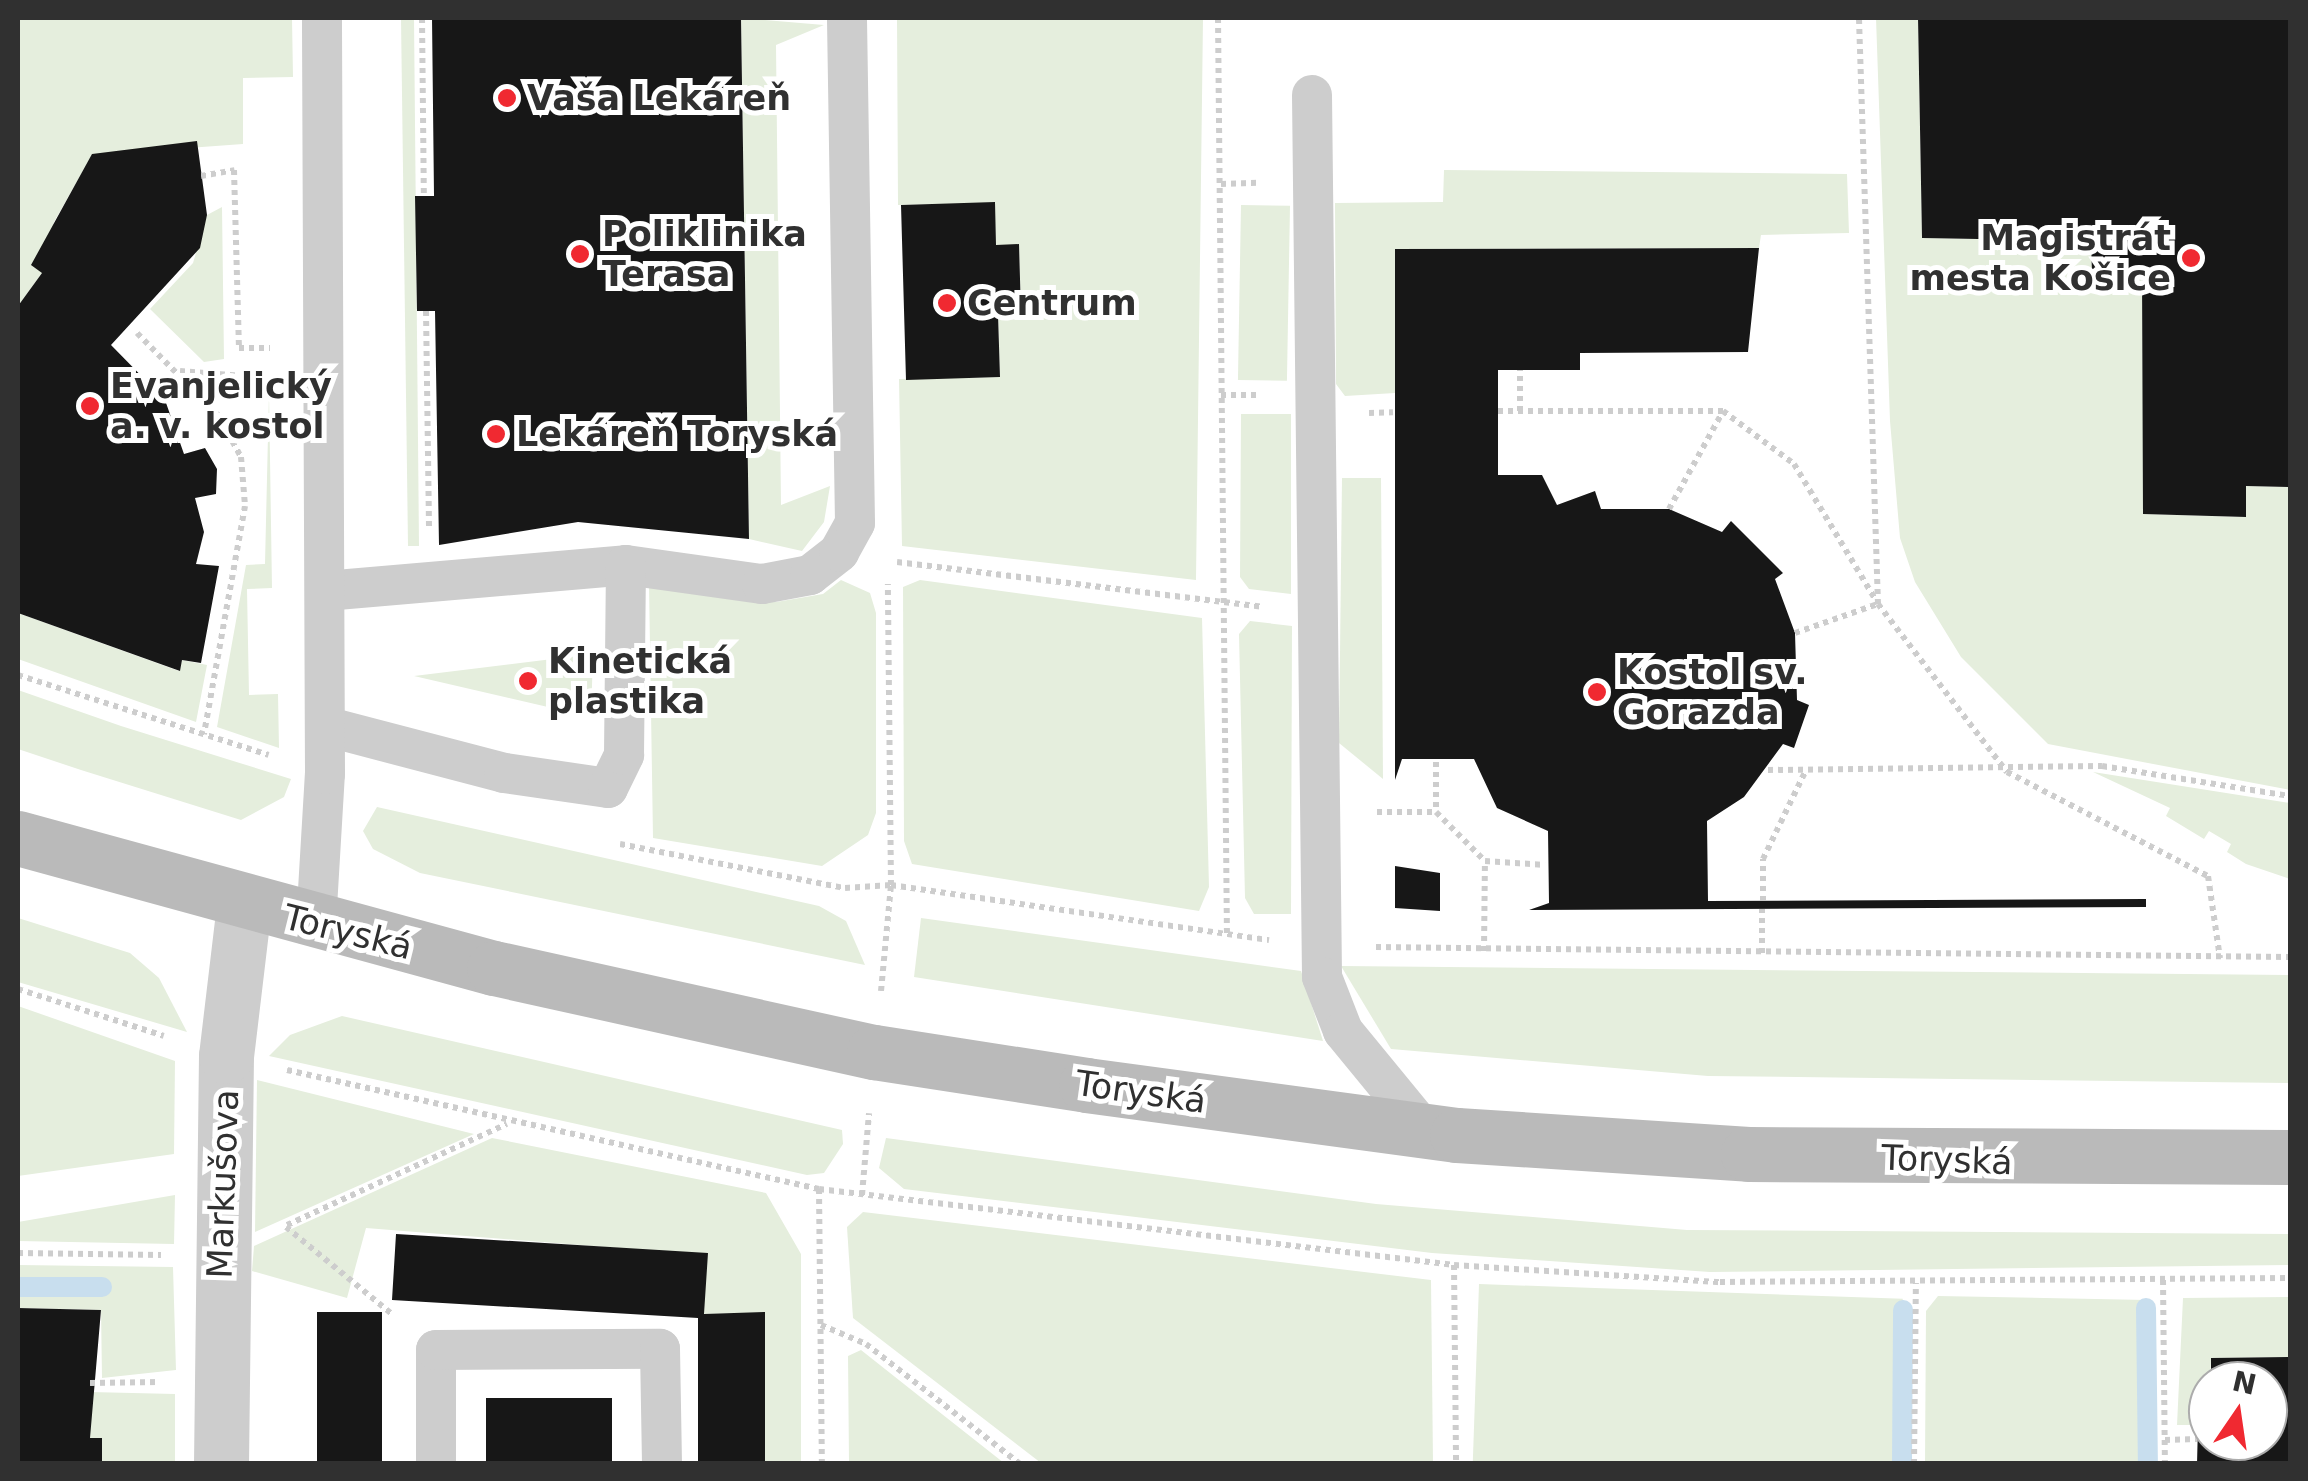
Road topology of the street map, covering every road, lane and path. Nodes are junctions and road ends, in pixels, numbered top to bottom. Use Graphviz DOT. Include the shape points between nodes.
graph roads {
  1 [pos="322,18"];
  2 [pos="422,18"];
  3 [pos="847,18"];
  4 [pos="1218,18"];
  5 [pos="1859,18"];
  6 [pos="1312,95"];
  7 [pos="202,176"];
  8 [pos="424,196"];
  9 [pos="426,311"];
  10 [pos="136,333"];
  11 [pos="286,348"];
  12 [pos="1520,370"];
  13 [pos="179,371"];
  14 [pos="276,378"];
  15 [pos="1498,411"];
  16 [pos="1520,412"];
  17 [pos="1723,412"];
  18 [pos="1669,509"];
  19 [pos="430,541"];
  20 [pos="888,541"];
  21 [pos="626,565"];
  22 [pos="325,591"];
  23 [pos="1878,604"];
  24 [pos="1795,633"];
  25 [pos="18,675"];
  26 [pos="325,726"];
  27 [pos="204,734"];
  28 [pos="1436,762"];
  29 [pos="1768,770"];
  30 [pos="1806,770"];
  31 [pos="2007,772"];
  32 [pos="325,774"];
  33 [pos="2290,796"];
  34 [pos="18,838"];
  35 [pos="600,840"];
  36 [pos="1485,861"];
  37 [pos="1545,864"];
  38 [pos="891,885"];
  39 [pos="244,906"];
  40 [pos="316,924"];
  41 [pos="1227,935"];
  42 [pos="1319,946"];
  43 [pos="1484,951"];
  44 [pos="1762,954"];
  45 [pos="2290,957"];
  46 [pos="2220,958"];
  47 [pos="18,990"];
  48 [pos="874,1052"];
  49 [pos="226,1056"];
  50 [pos="508,1123"];
  51 [pos="1425,1131"];
  52 [pos="2290,1158"];
  53 [pos="819,1189"];
  54 [pos="862,1195"];
  55 [pos="284,1226"];
  56 [pos="18,1253"];
  57 [pos="220,1257"];
  58 [pos="1454,1265"];
  59 [pos="2290,1278"];
  60 [pos="2163,1280"];
  61 [pos="1916,1283"];
  62 [pos="820,1325"];
  63 [pos="436,1350"];
  64 [pos="2188,1439"];
  65 [pos="2164,1440"];
  66 [pos="220,1464"];
  67 [pos="436,1464"];
  68 [pos="662,1464"];
  69 [pos="822,1464"];
  70 [pos="1020,1464"];
  71 [pos="1456,1464"];
  72 [pos="1914,1464"];
  73 [pos="2165,1464"];
  1 -- 22 [label="lane"];
  2 -- 8 [label="path"];
  3 -- 21 [label="lane" via="850,536 820,568 788,582"];
  4 -- 41 [label="path"];
  5 -- 23 [label="path"];
  6 -- 42 [label="lane"];
  7 -- 11 [label="path" via="234,170 239,348"];
  9 -- 19 [label="path"];
  10 -- 13 [label="path"];
  12 -- 16 [label="path"];
  13 -- 14 [label="path"];
  13 -- 27 [label="path" via="240,457 245,506"];
  15 -- 16 [label="path"];
  16 -- 17 [label="path"];
  17 -- 18 [label="path"];
  17 -- 23 [label="path" via="1794,464"];
  20 -- 38 [label="path"];
  21 -- 22 [label="lane"];
  21 -- 26 [label="lane" via="624,755 608,788 520,776"];
  22 -- 26 [label="lane"];
  23 -- 24 [label="path"];
  23 -- 31 [label="path"];
  25 -- 27 [label="path"];
  26 -- 32 [label="lane"];
  27 -- 32 [label="path"];
  28 -- 36 [label="path" via="1436,812"];
  29 -- 30 [label="path"];
  30 -- 31 [label="path"];
  30 -- 44 [label="path" via="1763,859"];
  31 -- 33 [label="path" via="2102,766"];
  31 -- 46 [label="path" via="2208,876"];
  32 -- 40 [label="lane"];
  34 -- 39 [label="street, Toryská"];
  35 -- 38 [label="path" via="845,888"];
  36 -- 37 [label="path"];
  36 -- 43 [label="path"];
  38 -- 41 [label="path"];
  38 -- 48 [label="path"];
  39 -- 40 [label="street, Toryská"];
  39 -- 49 [label="street, Markušova"];
  40 -- 48 [label="street, Toryská"];
  41 -- 42 [label="path"];
  42 -- 43 [label="path"];
  42 -- 51 [label="lane" via="1343,1031"];
  43 -- 44 [label="path"];
  44 -- 46 [label="path"];
  45 -- 46 [label="path"];
  47 -- 49 [label="path"];
  48 -- 51 [label="street, Toryská"];
  48 -- 54 [label="path"];
  49 -- 50 [label="path"];
  49 -- 57 [label="street, Markušova"];
  50 -- 53 [label="path"];
  50 -- 55 [label="path"];
  51 -- 52 [label="street, Toryská" via="1788,1155"];
  53 -- 54 [label="path"];
  53 -- 62 [label="path"];
  54 -- 58 [label="path"];
  55 -- 57 [label="path"];
  55 -- 63 [label="path"];
  56 -- 57 [label="path"];
  57 -- 66 [label="street, Markušova"];
  58 -- 61 [label="path"];
  58 -- 71 [label="path"];
  59 -- 60 [label="path"];
  60 -- 61 [label="path"];
  60 -- 65 [label="path"];
  61 -- 72 [label="path"];
  62 -- 69 [label="path"];
  62 -- 70 [label="path" via="866,1344"];
  63 -- 67 [label="lane"];
  63 -- 68 [label="lane" via="660,1349"];
  64 -- 65 [label="path"];
  65 -- 73 [label="path"];
}
